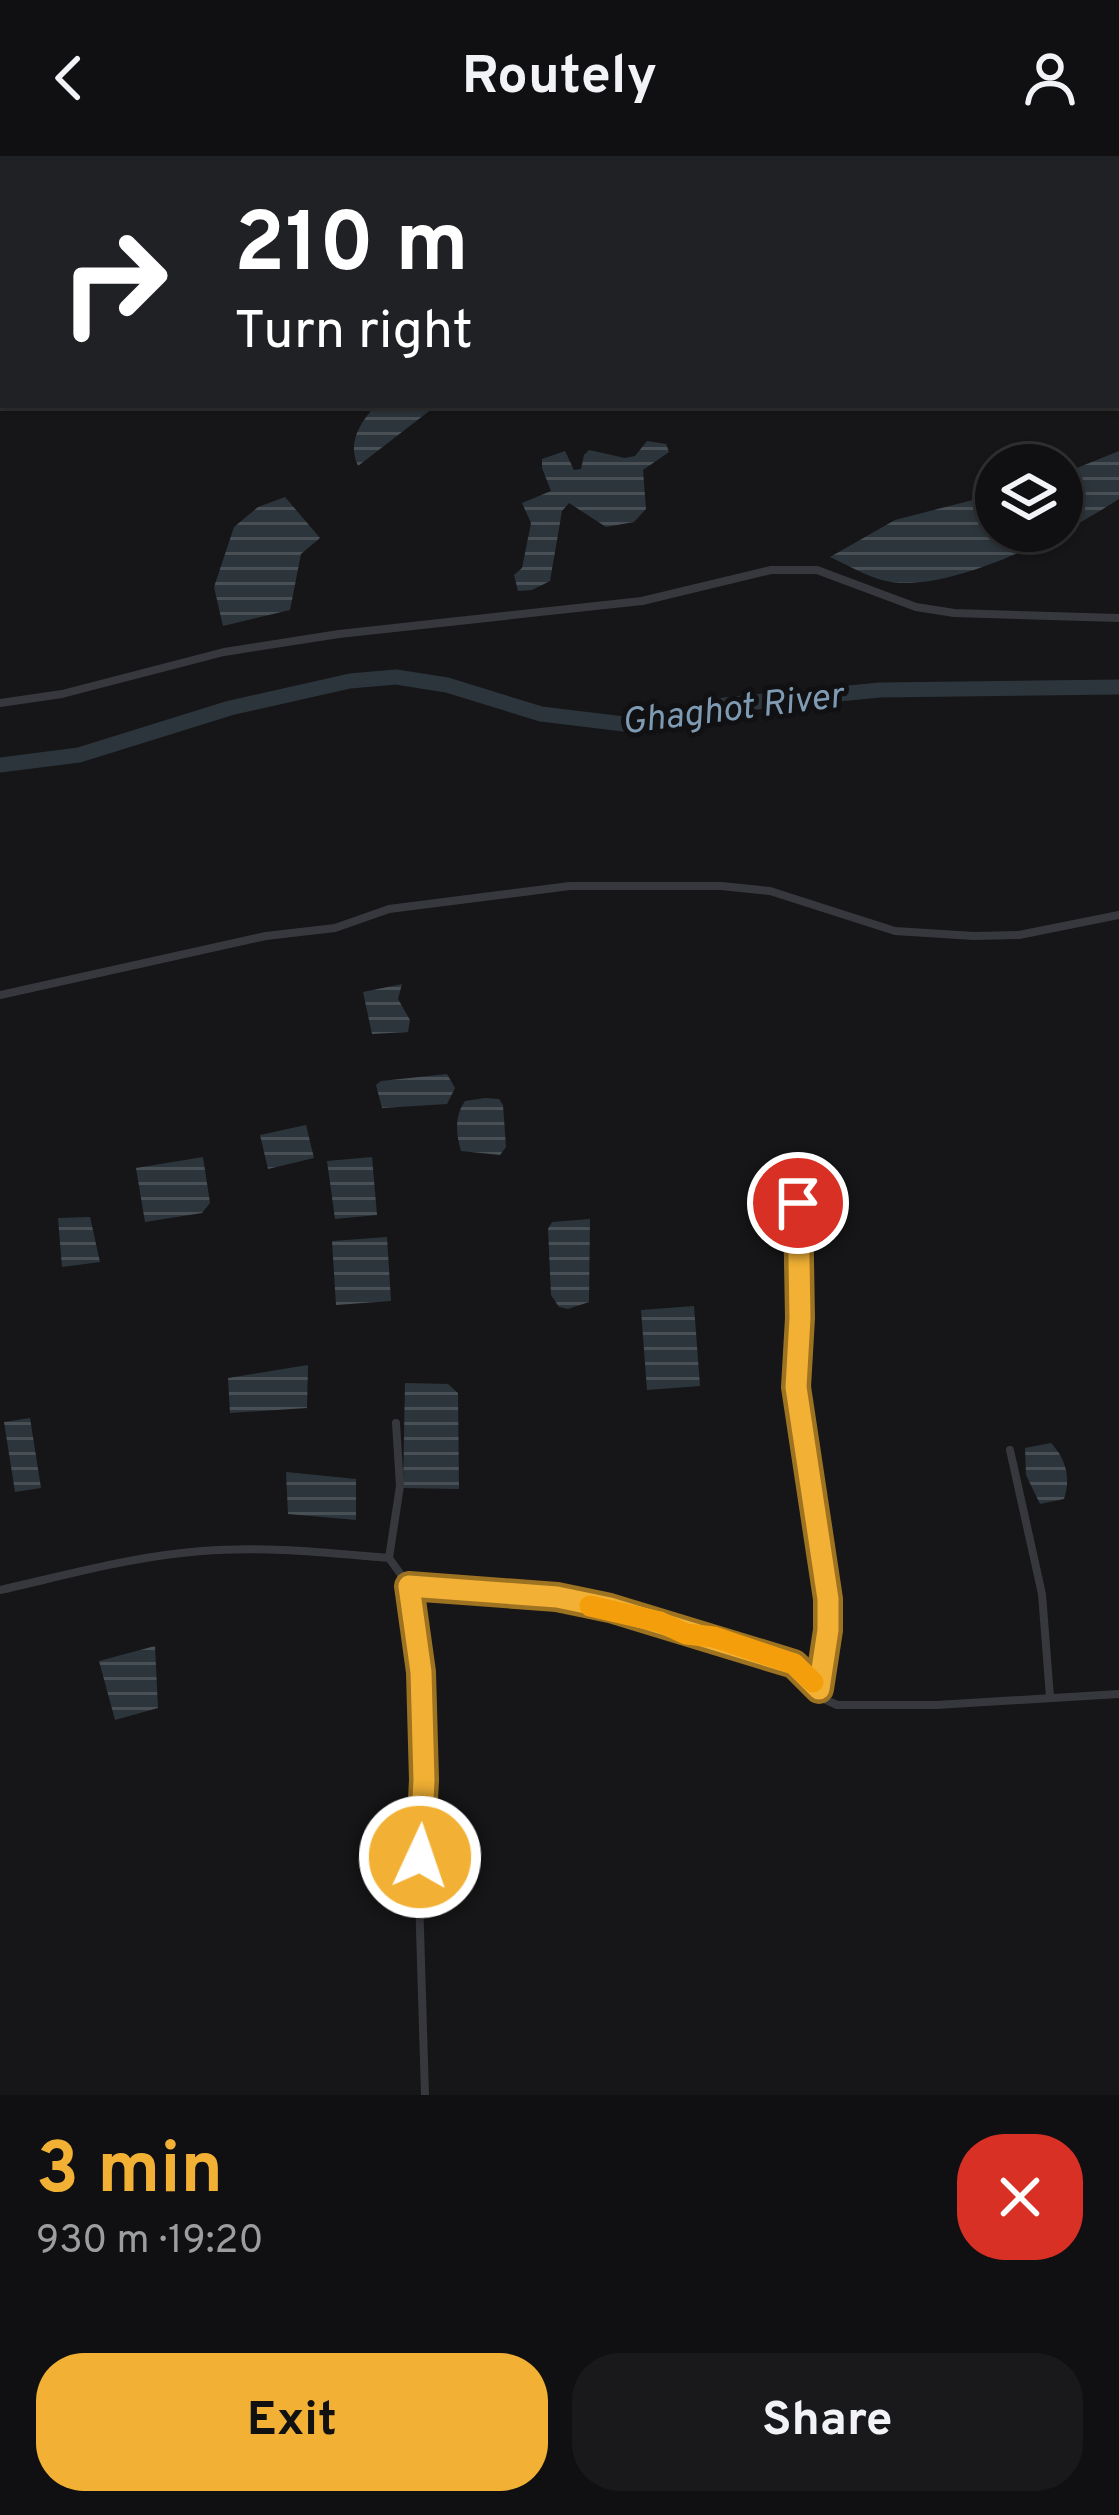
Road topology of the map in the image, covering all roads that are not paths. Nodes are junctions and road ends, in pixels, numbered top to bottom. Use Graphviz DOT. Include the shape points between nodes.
graph roads {
  1 [pos="1119,618"];
  2 [pos="0,704"];
  3 [pos="1119,915"];
  4 [pos="0,995"];
  5 [pos="798,1203"];
  6 [pos="397,1424"];
  7 [pos="1010,1450"];
  8 [pos="389,1558"];
  9 [pos="409,1586"];
  10 [pos="0,1590"];
  11 [pos="819,1689"];
  12 [pos="1119,1694"];
  13 [pos="1050,1697"];
  14 [pos="424,2095"];
  1 -- 2 [label="street" via="954,613 817,570 770,570 642,601 224,652"];
  3 -- 4 [label="street" via="974,936 895,931 770,891 570,886 389,909 334,928"];
  5 -- 11 [label="street" via="796,1387 828,1599"];
  6 -- 8 [label="street" via="400,1486"];
  7 -- 13 [label="street" via="1042,1594"];
  8 -- 9 [label="street"];
  8 -- 10 [label="street" via="205,1551"];
  9 -- 11 [label="street" via="610,1608 794,1664"];
  9 -- 14 [label="street" via="421,1672"];
  11 -- 13 [label="street" via="837,1706 854,1707"];
  12 -- 13 [label="street"];
}
